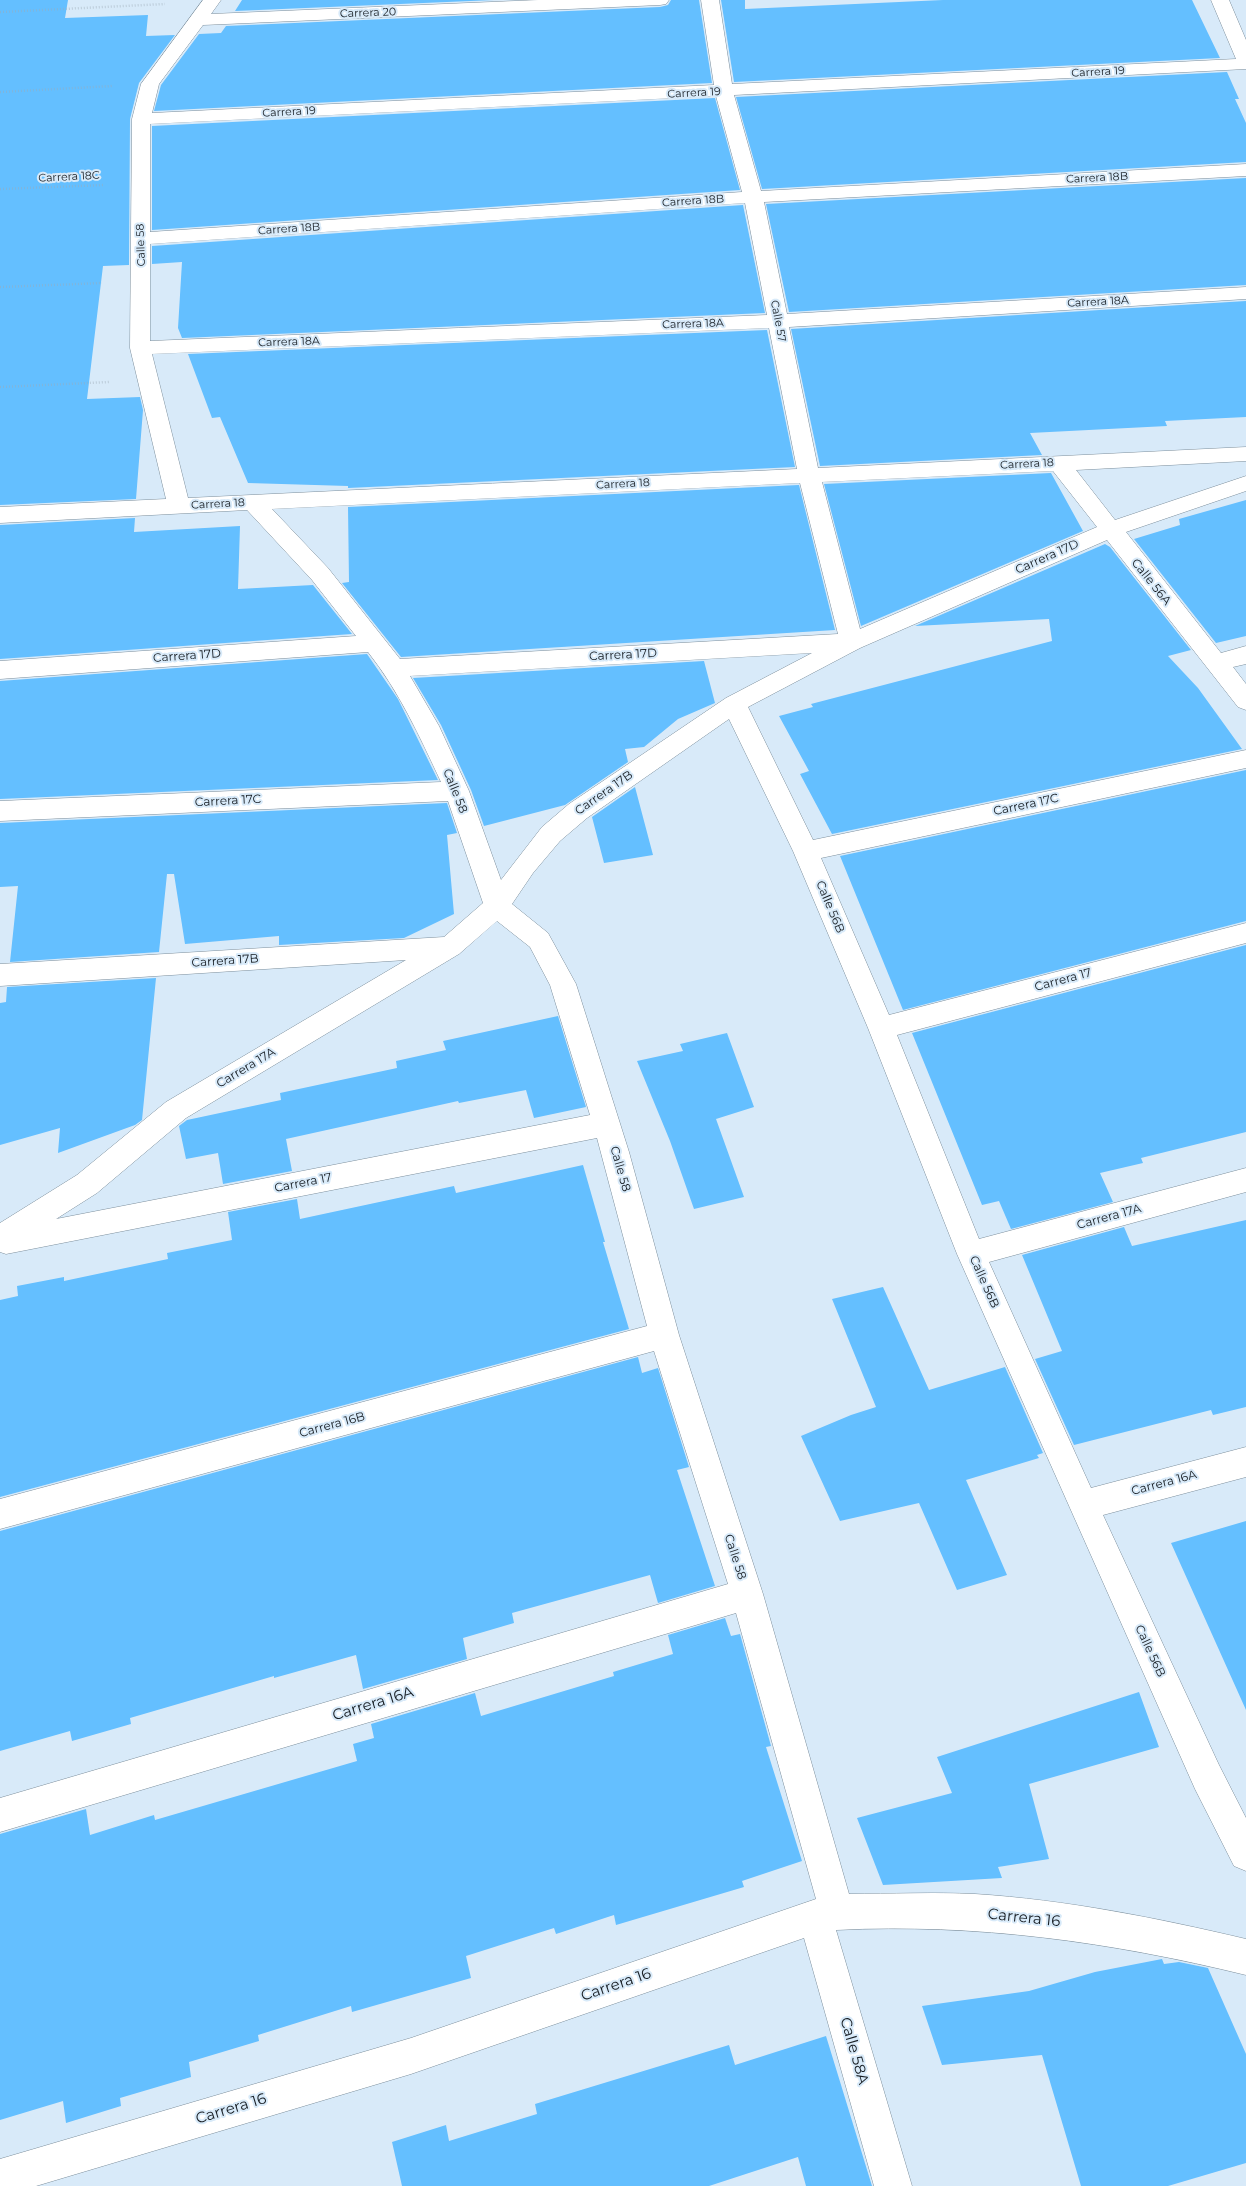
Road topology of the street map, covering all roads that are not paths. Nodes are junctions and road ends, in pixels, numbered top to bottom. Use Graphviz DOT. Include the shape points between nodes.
graph roads {
  1 [pos="660,0"];
  2 [pos="710,0"];
  3 [pos="1220,0"];
  4 [pos="211,1"];
  5 [pos="197,20"];
  6 [pos="1246,62"];
  7 [pos="724,91"];
  8 [pos="141,119"];
  9 [pos="1246,170"];
  10 [pos="753,197"];
  11 [pos="141,239"];
  12 [pos="1246,293"];
  13 [pos="778,321"];
  14 [pos="140,348"];
  15 [pos="1246,454"];
  16 [pos="1058,462"];
  17 [pos="809,475"];
  18 [pos="1246,483"];
  19 [pos="253,503"];
  20 [pos="179,506"];
  21 [pos="0,515"];
  22 [pos="1109,530"];
  23 [pos="852,642"];
  24 [pos="373,643"];
  25 [pos="1246,655"];
  26 [pos="1217,663"];
  27 [pos="394,668"];
  28 [pos="0,670"];
  29 [pos="1246,701"];
  30 [pos="734,704"];
  31 [pos="1246,759"];
  32 [pos="457,790"];
  33 [pos="0,811"];
  34 [pos="806,851"];
  35 [pos="497,906"];
  36 [pos="1246,933"];
  37 [pos="450,947"];
  38 [pos="0,975"];
  39 [pos="881,1028"];
  40 [pos="606,1124"];
  41 [pos="1246,1180"];
  42 [pos="0,1238"];
  43 [pos="0,1242"];
  44 [pos="971,1254"];
  45 [pos="664,1335"];
  46 [pos="1246,1462"];
  47 [pos="1083,1505"];
  48 [pos="0,1514"];
  49 [pos="747,1594"];
  50 [pos="0,1815"];
  51 [pos="1246,1854"];
  52 [pos="826,1915"];
  53 [pos="1246,1957"];
  54 [pos="0,2178"];
  55 [pos="893,2186"];
  1 -- 5 [label="street, Carrera 20"];
  2 -- 7 [label="street, Calle 57"];
  3 -- 6 [label="street"];
  4 -- 5 [label="street, Calle 58"];
  5 -- 8 [label="street, Calle 58" via="150,84"];
  6 -- 7 [label="street, Carrera 19"];
  7 -- 8 [label="street, Carrera 19"];
  7 -- 10 [label="street, Calle 57"];
  8 -- 11 [label="street, Calle 58"];
  9 -- 10 [label="street, Carrera 18B"];
  10 -- 11 [label="street, Carrera 18B"];
  10 -- 13 [label="street, Calle 57"];
  11 -- 14 [label="street, Calle 58"];
  12 -- 13 [label="street, Carrera 18A"];
  13 -- 14 [label="street, Carrera 18A"];
  13 -- 17 [label="street, Calle 57"];
  14 -- 20 [label="street, Calle 58"];
  15 -- 16 [label="street, Carrera 18"];
  16 -- 17 [label="street, Carrera 18"];
  16 -- 22 [label="street, Calle 56A"];
  17 -- 19 [label="street, Carrera 18"];
  17 -- 23 [label="street, Calle 57"];
  18 -- 22 [label="street, Carrera 17D"];
  19 -- 20 [label="street, Carrera 18"];
  19 -- 24 [label="street, Calle 58" via="320,574"];
  20 -- 21 [label="street, Carrera 18"];
  22 -- 23 [label="street, Carrera 17D"];
  22 -- 26 [label="street, Calle 56A"];
  23 -- 27 [label="street, Carrera 17D"];
  23 -- 30 [label="street, Carrera 17D"];
  24 -- 27 [label="street, Calle 58"];
  24 -- 28 [label="street, Carrera 17D"];
  25 -- 26 [label="street"];
  26 -- 29 [label="street, Calle 56A"];
  27 -- 32 [label="street, Calle 58" via="427,726"];
  30 -- 34 [label="street, Calle 56B"];
  30 -- 35 [label="street, Carrera 17B" via="578,811 546,840"];
  31 -- 34 [label="street, Carrera 17C"];
  32 -- 33 [label="street, Carrera 17C"];
  32 -- 35 [label="street, Calle 58"];
  34 -- 39 [label="street, Calle 56B"];
  35 -- 37 [label="street, Carrera 17A"];
  35 -- 40 [label="street, Calle 58" via="539,940 563,984"];
  36 -- 39 [label="street, Carrera 17"];
  37 -- 38 [label="street, Carrera 17B"];
  37 -- 42 [label="street, Carrera 17A" via="176,1110 87,1184"];
  39 -- 44 [label="street, Calle 56B"];
  40 -- 43 [label="street, Carrera 17"];
  40 -- 45 [label="street, Calle 58"];
  41 -- 44 [label="street, Carrera 17A"];
  44 -- 47 [label="street, Calle 56B"];
  45 -- 48 [label="street, Carrera 16B"];
  45 -- 49 [label="street, Calle 58"];
  46 -- 47 [label="street, Carrera 16A"];
  47 -- 51 [label="street, Calle 56B" via="1207,1777"];
  49 -- 50 [label="street, Carrera 16A"];
  49 -- 52 [label="street, Calle 58"];
  52 -- 53 [label="street, Carrera 16" via="977,1912 1178,1940"];
  52 -- 54 [label="street, Carrera 16" via="411,2056"];
  52 -- 55 [label="street, Calle 58A"];
}
